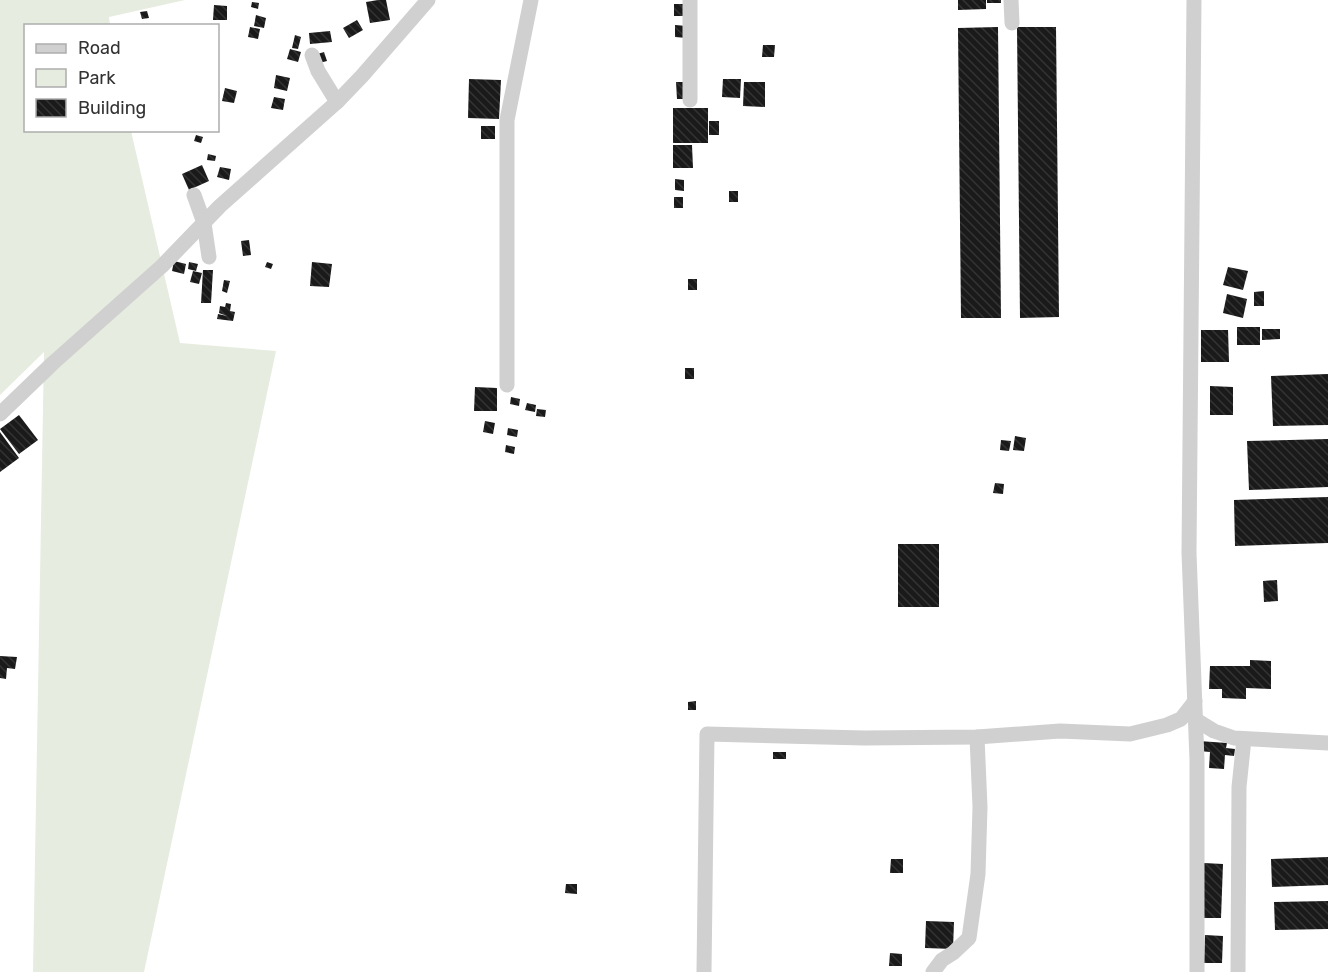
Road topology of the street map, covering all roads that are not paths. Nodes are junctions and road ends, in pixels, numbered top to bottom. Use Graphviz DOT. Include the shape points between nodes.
graph roads {
  1 [pos="428,0"];
  2 [pos="531,0"];
  3 [pos="690,0"];
  4 [pos="1011,0"];
  5 [pos="1194,0"];
  6 [pos="1012,23"];
  7 [pos="312,55"];
  8 [pos="690,100"];
  9 [pos="337,102"];
  10 [pos="194,195"];
  11 [pos="204,223"];
  12 [pos="209,257"];
  13 [pos="507,385"];
  14 [pos="0,414"];
  15 [pos="1195,701"];
  16 [pos="1196,720"];
  17 [pos="976,737"];
  18 [pos="1244,739"];
  19 [pos="1328,743"];
  20 [pos="704,972"];
  21 [pos="933,972"];
  22 [pos="1197,972"];
  23 [pos="1238,972"];
  1 -- 9 [label="street"];
  2 -- 13 [label="street" via="507,120"];
  3 -- 8 [label="street"];
  4 -- 6 [label="street"];
  5 -- 15 [label="street" via="1189,553"];
  7 -- 9 [label="street"];
  9 -- 11 [label="street"];
  10 -- 11 [label="street"];
  11 -- 12 [label="street"];
  11 -- 14 [label="street"];
  15 -- 16 [label="street"];
  15 -- 17 [label="street" via="1181,719 1130,734 1060,731"];
  16 -- 18 [label="street" via="1214,731"];
  16 -- 22 [label="street"];
  17 -- 20 [label="street" via="707,734"];
  17 -- 21 [label="street" via="978,874 969,938"];
  18 -- 19 [label="street"];
  18 -- 23 [label="street" via="1239,787"];
}
